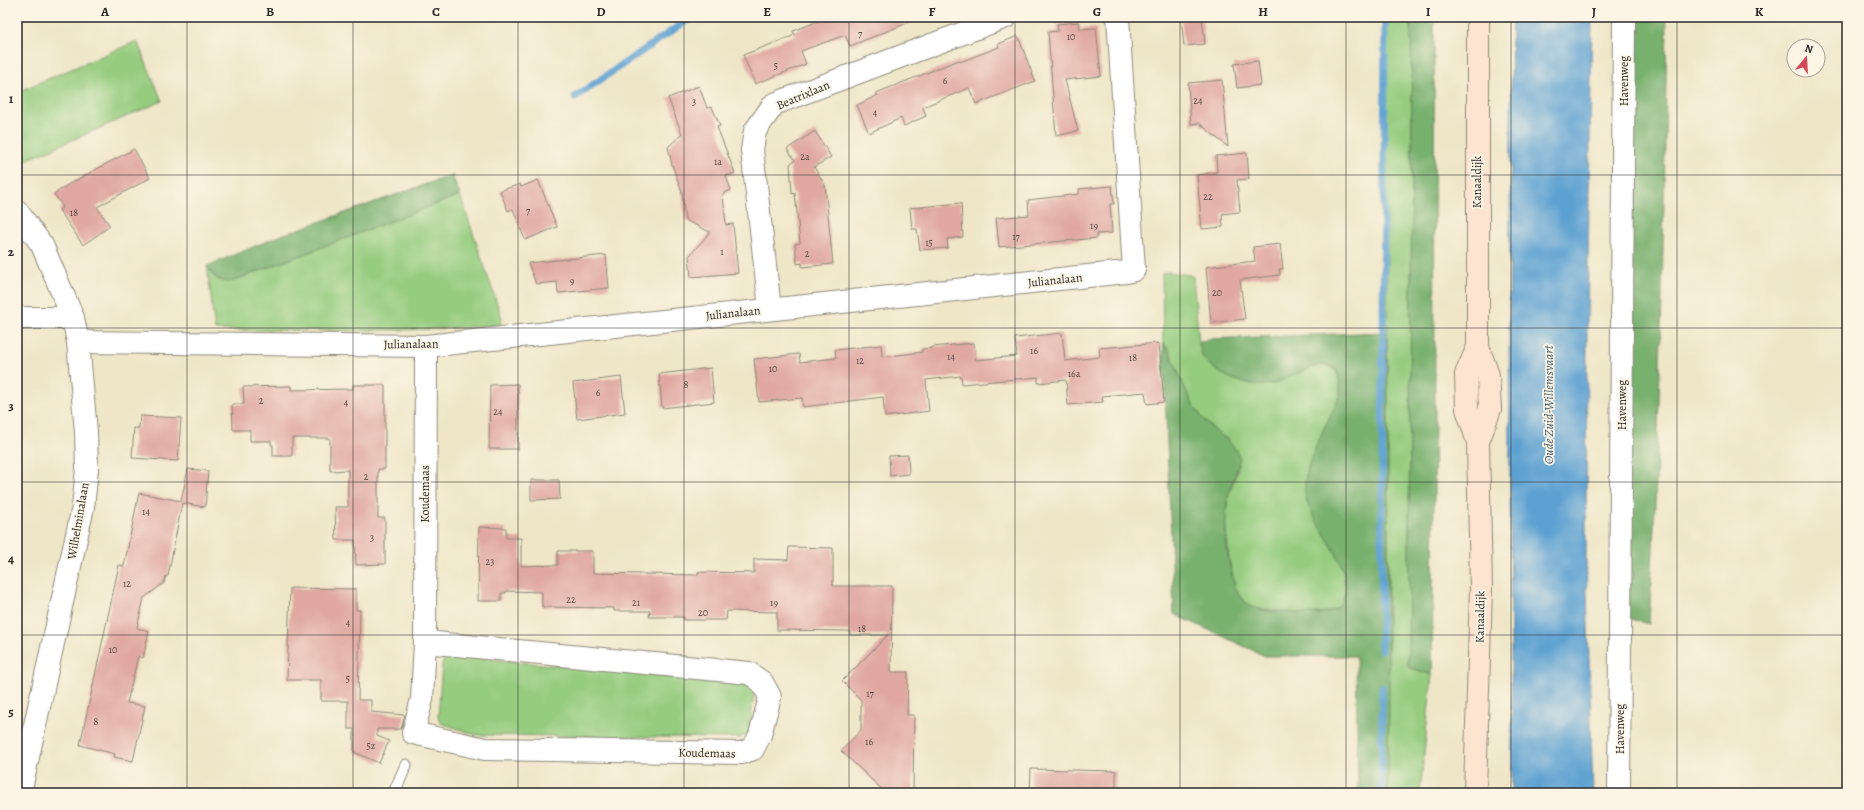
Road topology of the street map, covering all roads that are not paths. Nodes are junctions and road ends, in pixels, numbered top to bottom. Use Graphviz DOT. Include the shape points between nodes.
graph roads {
  1 [pos="1006,17"];
  2 [pos="1118,17"];
  3 [pos="1478,17"];
  4 [pos="1624,17"];
  5 [pos="17,211"];
  6 [pos="770,309"];
  7 [pos="17,318"];
  8 [pos="73,318"];
  9 [pos="78,342"];
  10 [pos="426,346"];
  11 [pos="425,642"];
  12 [pos="406,765"];
  13 [pos="20,793"];
  14 [pos="394,793"];
  15 [pos="1475,793"];
  16 [pos="1619,793"];
  1 -- 6 [label="street, Beatrixlaan" via="774,104 755,131 752,150"];
  2 -- 6 [label="street, Julianalaan" via="1134,270"];
  3 -- 15 [label="main road, Kanaaldijk" via="1478,347 1488,375 1490,409 1478,442 1480,588"];
  4 -- 16 [label="street, Havenweg"];
  5 -- 8 [label="street, Wilhelminalaan" via="42,245"];
  6 -- 10 [label="street, Julianalaan"];
  7 -- 8 [label="street"];
  8 -- 9 [label="street, Wilhelminalaan"];
  9 -- 10 [label="street, Julianalaan"];
  9 -- 13 [label="street, Wilhelminalaan" via="86,432 87,468 83,507"];
  10 -- 11 [label="street, Koudemaas"];
  11 -- 11 [label="street, Koudemaas" via="749,674 762,682 770,697 760,735 753,749 741,753 485,749 413,733 422,699"];
  12 -- 14 [label="lane"];
}
